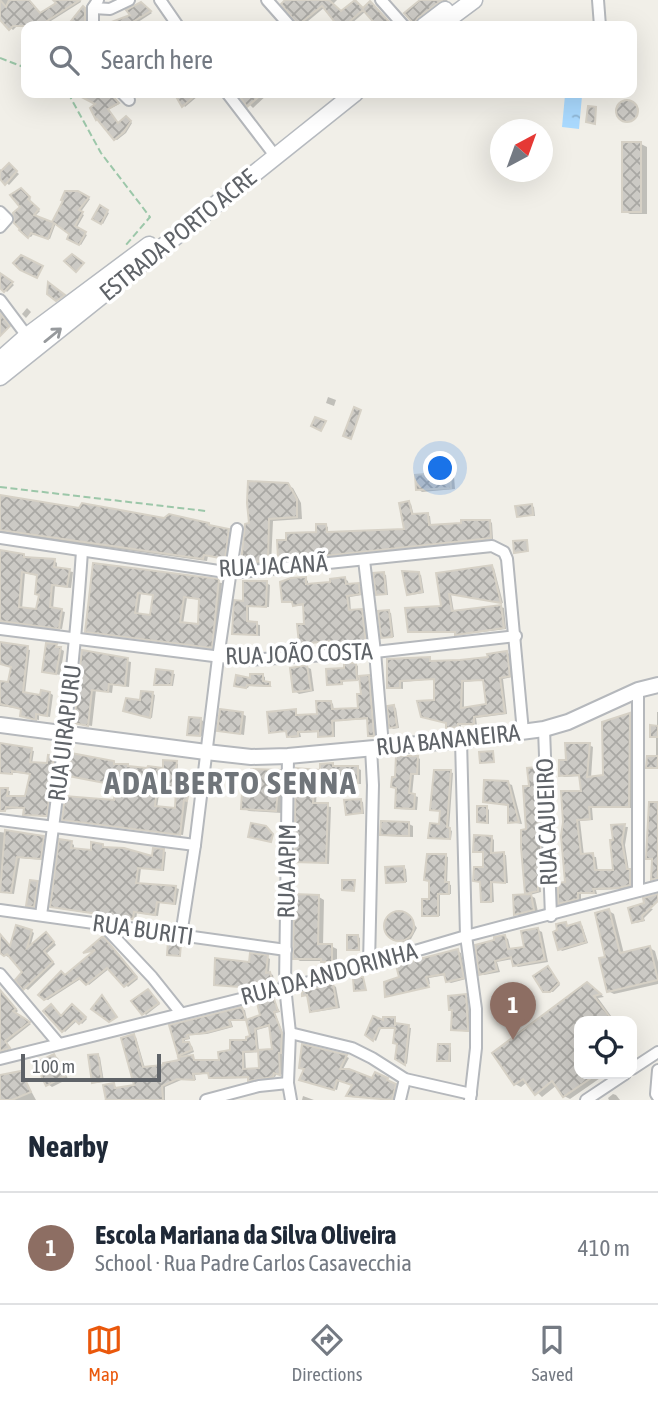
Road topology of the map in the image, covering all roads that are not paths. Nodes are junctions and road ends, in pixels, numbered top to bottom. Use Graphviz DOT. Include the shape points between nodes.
graph roads {
  1 [pos="129,0"];
  2 [pos="160,0"];
  3 [pos="267,0"];
  4 [pos="381,0"];
  5 [pos="458,0"];
  6 [pos="474,0"];
  7 [pos="598,0"];
  8 [pos="95,4"];
  9 [pos="175,21"];
  10 [pos="286,21"];
  11 [pos="400,21"];
  12 [pos="431,21"];
  13 [pos="446,21"];
  14 [pos="600,21"];
  15 [pos="231,98"];
  16 [pos="333,98"];
  17 [pos="348,98"];
  18 [pos="272,153"];
  19 [pos="0,300"];
  20 [pos="27,336"];
  21 [pos="0,360"];
  22 [pos="0,377"];
  23 [pos="237,529"];
  24 [pos="0,538"];
  25 [pos="82,551"];
  26 [pos="364,561"];
  27 [pos="232,573"];
  28 [pos="0,629"];
  29 [pos="516,636"];
  30 [pos="76,640"];
  31 [pos="375,652"];
  32 [pos="218,658"];
  33 [pos="658,685"];
  34 [pos="638,690"];
  35 [pos="0,725"];
  36 [pos="544,729"];
  37 [pos="523,732"];
  38 [pos="66,734"];
  39 [pos="461,740"];
  40 [pos="377,747"];
  41 [pos="206,752"];
  42 [pos="288,756"];
  43 [pos="0,820"];
  44 [pos="54,826"];
  45 [pos="195,845"];
  46 [pos="658,886"];
  47 [pos="638,891"];
  48 [pos="0,910"];
  49 [pos="41,915"];
  50 [pos="551,916"];
  51 [pos="103,925"];
  52 [pos="181,935"];
  53 [pos="466,936"];
  54 [pos="286,950"];
  55 [pos="369,964"];
  56 [pos="0,974"];
  57 [pos="285,986"];
  58 [pos="180,1012"];
  59 [pos="290,1033"];
  60 [pos="58,1043"];
  61 [pos="658,1052"];
  62 [pos="0,1059"];
  63 [pos="637,1066"];
  64 [pos="658,1070"];
  65 [pos="405,1079"];
  66 [pos="618,1079"];
  67 [pos="288,1083"];
  68 [pos="471,1097"];
  69 [pos="658,1097"];
  70 [pos="206,1100"];
  71 [pos="291,1100"];
  72 [pos="400,1100"];
  73 [pos="586,1100"];
  1 -- 8 [label="street" via="110,9"];
  2 -- 9 [label="street"];
  3 -- 10 [label="street"];
  4 -- 11 [label="street"];
  5 -- 12 [label="main road"];
  6 -- 13 [label="main road"];
  7 -- 14 [label="street"];
  15 -- 18 [label="street"];
  16 -- 18 [label="main road, ESTRADA PORTO ACRE"];
  17 -- 18 [label="main road, ESTRADA PORTO ACRE"];
  18 -- 20 [label="main road, ESTRADA PORTO ACRE"];
  22 -- 18 [label="main road, ESTRADA PORTO ACRE, one-way"];
  19 -- 20 [label="street"];
  20 -- 21 [label="main road, ESTRADA PORTO ACRE"];
  23 -- 27 [label="street"];
  24 -- 25 [label="street, RUA JACANÃ"];
  25 -- 27 [label="street, RUA JACANÃ"];
  25 -- 30 [label="street, RUA UIRAPURU"];
  26 -- 27 [label="street, RUA JACANÃ"];
  26 -- 29 [label="street, RUA JACANÃ" via="492,546 507,559"];
  26 -- 31 [label="street"];
  27 -- 32 [label="street"];
  28 -- 30 [label="street, RUA JOÃO COSTA"];
  29 -- 31 [label="street, RUA JOÃO COSTA"];
  29 -- 37 [label="street"];
  30 -- 32 [label="street, RUA JOÃO COSTA"];
  30 -- 38 [label="street, RUA UIRAPURU"];
  31 -- 32 [label="street, RUA JOÃO COSTA"];
  31 -- 40 [label="street"];
  32 -- 41 [label="street"];
  33 -- 34 [label="street, RUA BANANEIRA"];
  34 -- 36 [label="street, RUA BANANEIRA"];
  34 -- 47 [label="street"];
  35 -- 38 [label="street, RUA BANANEIRA"];
  36 -- 37 [label="street, RUA BANANEIRA"];
  36 -- 50 [label="street, RUA CAJUEIRO"];
  37 -- 39 [label="street, RUA BANANEIRA"];
  38 -- 41 [label="street, RUA BANANEIRA"];
  38 -- 44 [label="street, RUA UIRAPURU"];
  39 -- 40 [label="street, RUA BANANEIRA"];
  39 -- 53 [label="street"];
  40 -- 42 [label="street, RUA BANANEIRA"];
  40 -- 55 [label="street"];
  41 -- 42 [label="street, RUA BANANEIRA"];
  41 -- 45 [label="street"];
  42 -- 54 [label="street, RUA JAPIM"];
  43 -- 44 [label="street"];
  44 -- 45 [label="street"];
  44 -- 49 [label="street, RUA UIRAPURU"];
  45 -- 52 [label="street"];
  46 -- 47 [label="street, RUA DA ANDORINHA"];
  47 -- 50 [label="street, RUA DA ANDORINHA"];
  48 -- 49 [label="street, RUA BURITI"];
  49 -- 51 [label="street, RUA BURITI"];
  50 -- 53 [label="street, RUA DA ANDORINHA"];
  51 -- 52 [label="street, RUA BURITI"];
  51 -- 58 [label="street"];
  52 -- 54 [label="street, RUA BURITI"];
  53 -- 55 [label="street, RUA DA ANDORINHA"];
  53 -- 68 [label="street" via="476,1009"];
  54 -- 57 [label="street, RUA JAPIM"];
  55 -- 57 [label="street, RUA DA ANDORINHA"];
  56 -- 60 [label="street"];
  57 -- 58 [label="street, RUA DA ANDORINHA"];
  57 -- 59 [label="street, RUA JAPIM"];
  58 -- 60 [label="street, RUA DA ANDORINHA"];
  59 -- 65 [label="street" via="352,1048"];
  59 -- 67 [label="street, RUA JAPIM"];
  60 -- 62 [label="street, RUA DA ANDORINHA"];
  61 -- 63 [label="street"];
  64 -- 69 [label="street"];
  65 -- 68 [label="street"];
  65 -- 72 [label="street"];
  66 -- 73 [label="street"];
  67 -- 70 [label="street"];
  67 -- 71 [label="street, RUA JAPIM"];
}
